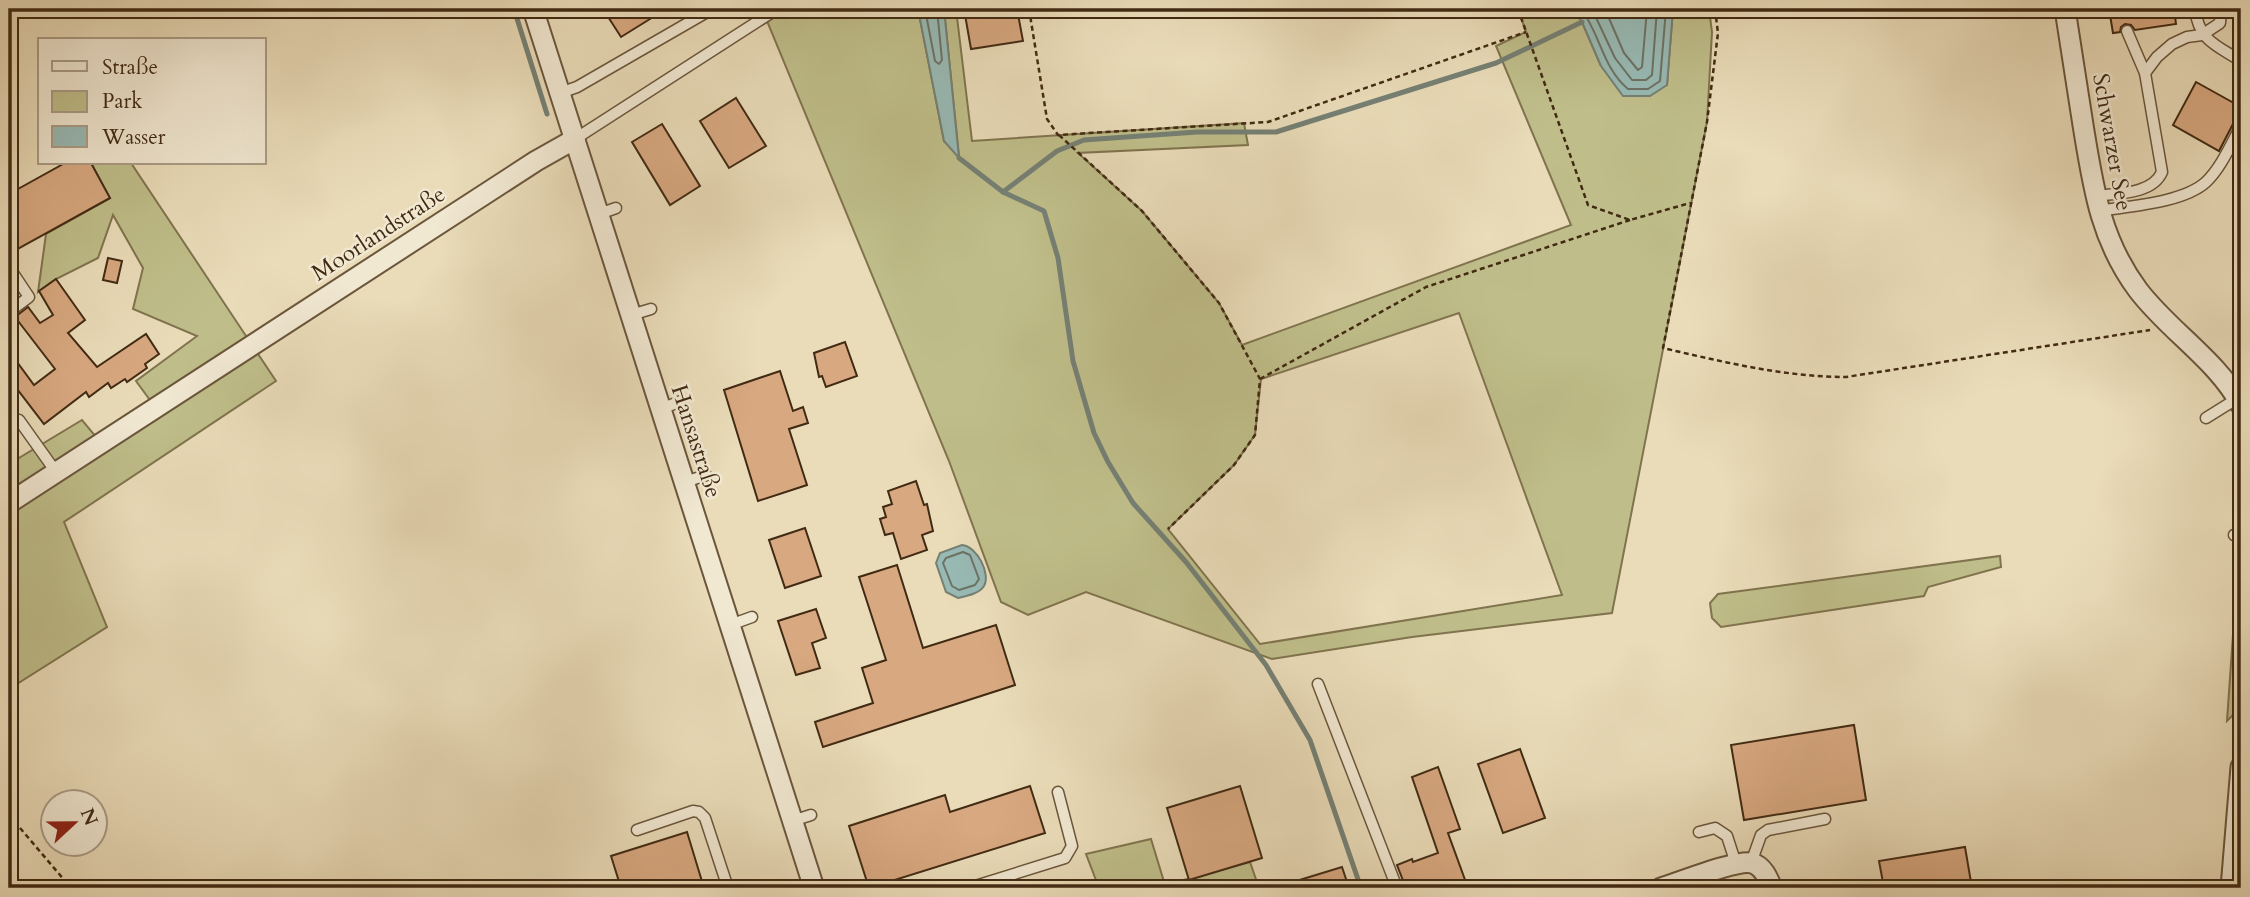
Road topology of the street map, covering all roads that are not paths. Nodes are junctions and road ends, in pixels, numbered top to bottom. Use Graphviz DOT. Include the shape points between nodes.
graph roads {
  1 [pos="533,9"];
  2 [pos="777,9"];
  3 [pos="2065,9"];
  4 [pos="2194,9"];
  5 [pos="2221,9"];
  6 [pos="707,12"];
  7 [pos="2127,31"];
  8 [pos="2202,35"];
  9 [pos="2241,61"];
  10 [pos="2145,73"];
  11 [pos="560,93"];
  12 [pos="2241,126"];
  13 [pos="575,139"];
  14 [pos="2096,203"];
  15 [pos="9,267"];
  16 [pos="651,309"];
  17 [pos="9,312"];
  18 [pos="631,316"];
  19 [pos="2240,400"];
  20 [pos="681,401"];
  21 [pos="661,408"];
  22 [pos="2206,418"];
  23 [pos="10,424"];
  24 [pos="56,472"];
  25 [pos="706,475"];
  26 [pos="685,482"];
  27 [pos="9,503"];
  28 [pos="752,617"];
  29 [pos="730,625"];
  30 [pos="1318,684"];
  31 [pos="2241,767"];
  32 [pos="1058,792"];
  33 [pos="1825,819"];
  34 [pos="637,830"];
  35 [pos="1699,832"];
  36 [pos="1743,863"];
  37 [pos="1773,882"];
  38 [pos="729,888"];
  39 [pos="814,888"];
  40 [pos="969,888"];
  41 [pos="1397,888"];
  42 [pos="1661,888"];
  43 [pos="2231,888"];
  1 -- 11 [label="street, Hansastraße"];
  2 -- 13 [label="lane, Moorlandstraße"];
  3 -- 14 [label="street, Schwarzer See"];
  4 -- 8 [label="lane"];
  5 -- 8 [label="lane" via="2220,23"];
  6 -- 11 [label="lane"];
  7 -- 10 [label="lane"];
  8 -- 9 [label="lane"];
  8 -- 10 [label="lane" via="2172,44"];
  10 -- 14 [label="lane" via="2162,172 2147,188"];
  11 -- 13 [label="street, Hansastraße"];
  12 -- 14 [label="lane" via="2203,184 2166,200"];
  13 -- 18 [label="street, Hansastraße" via="608,211"];
  13 -- 24 [label="street, Moorlandstraße"];
  14 -- 19 [label="street, Schwarzer See" via="2106,234 2137,289"];
  15 -- 17 [label="lane" via="29,297"];
  16 -- 18 [label="lane"];
  18 -- 21 [label="street, Hansastraße"];
  19 -- 22 [label="lane"];
  20 -- 21 [label="lane"];
  21 -- 26 [label="street, Hansastraße"];
  23 -- 24 [label="lane" via="19,420"];
  24 -- 27 [label="street, Moorlandstraße"];
  25 -- 26 [label="lane"];
  26 -- 29 [label="street, Hansastraße"];
  28 -- 29 [label="lane"];
  29 -- 39 [label="street, Hansastraße" via="802,818"];
  30 -- 41 [label="lane"];
  31 -- 43 [label="street"];
  32 -- 40 [label="lane" via="1072,846 1065,858"];
  33 -- 36 [label="lane" via="1768,830"];
  34 -- 38 [label="lane" via="693,811 699,813 705,818"];
  35 -- 36 [label="lane" via="1715,828 1727,836"];
  36 -- 37 [label="street" via="1762,870"];
  36 -- 42 [label="street"];
}
